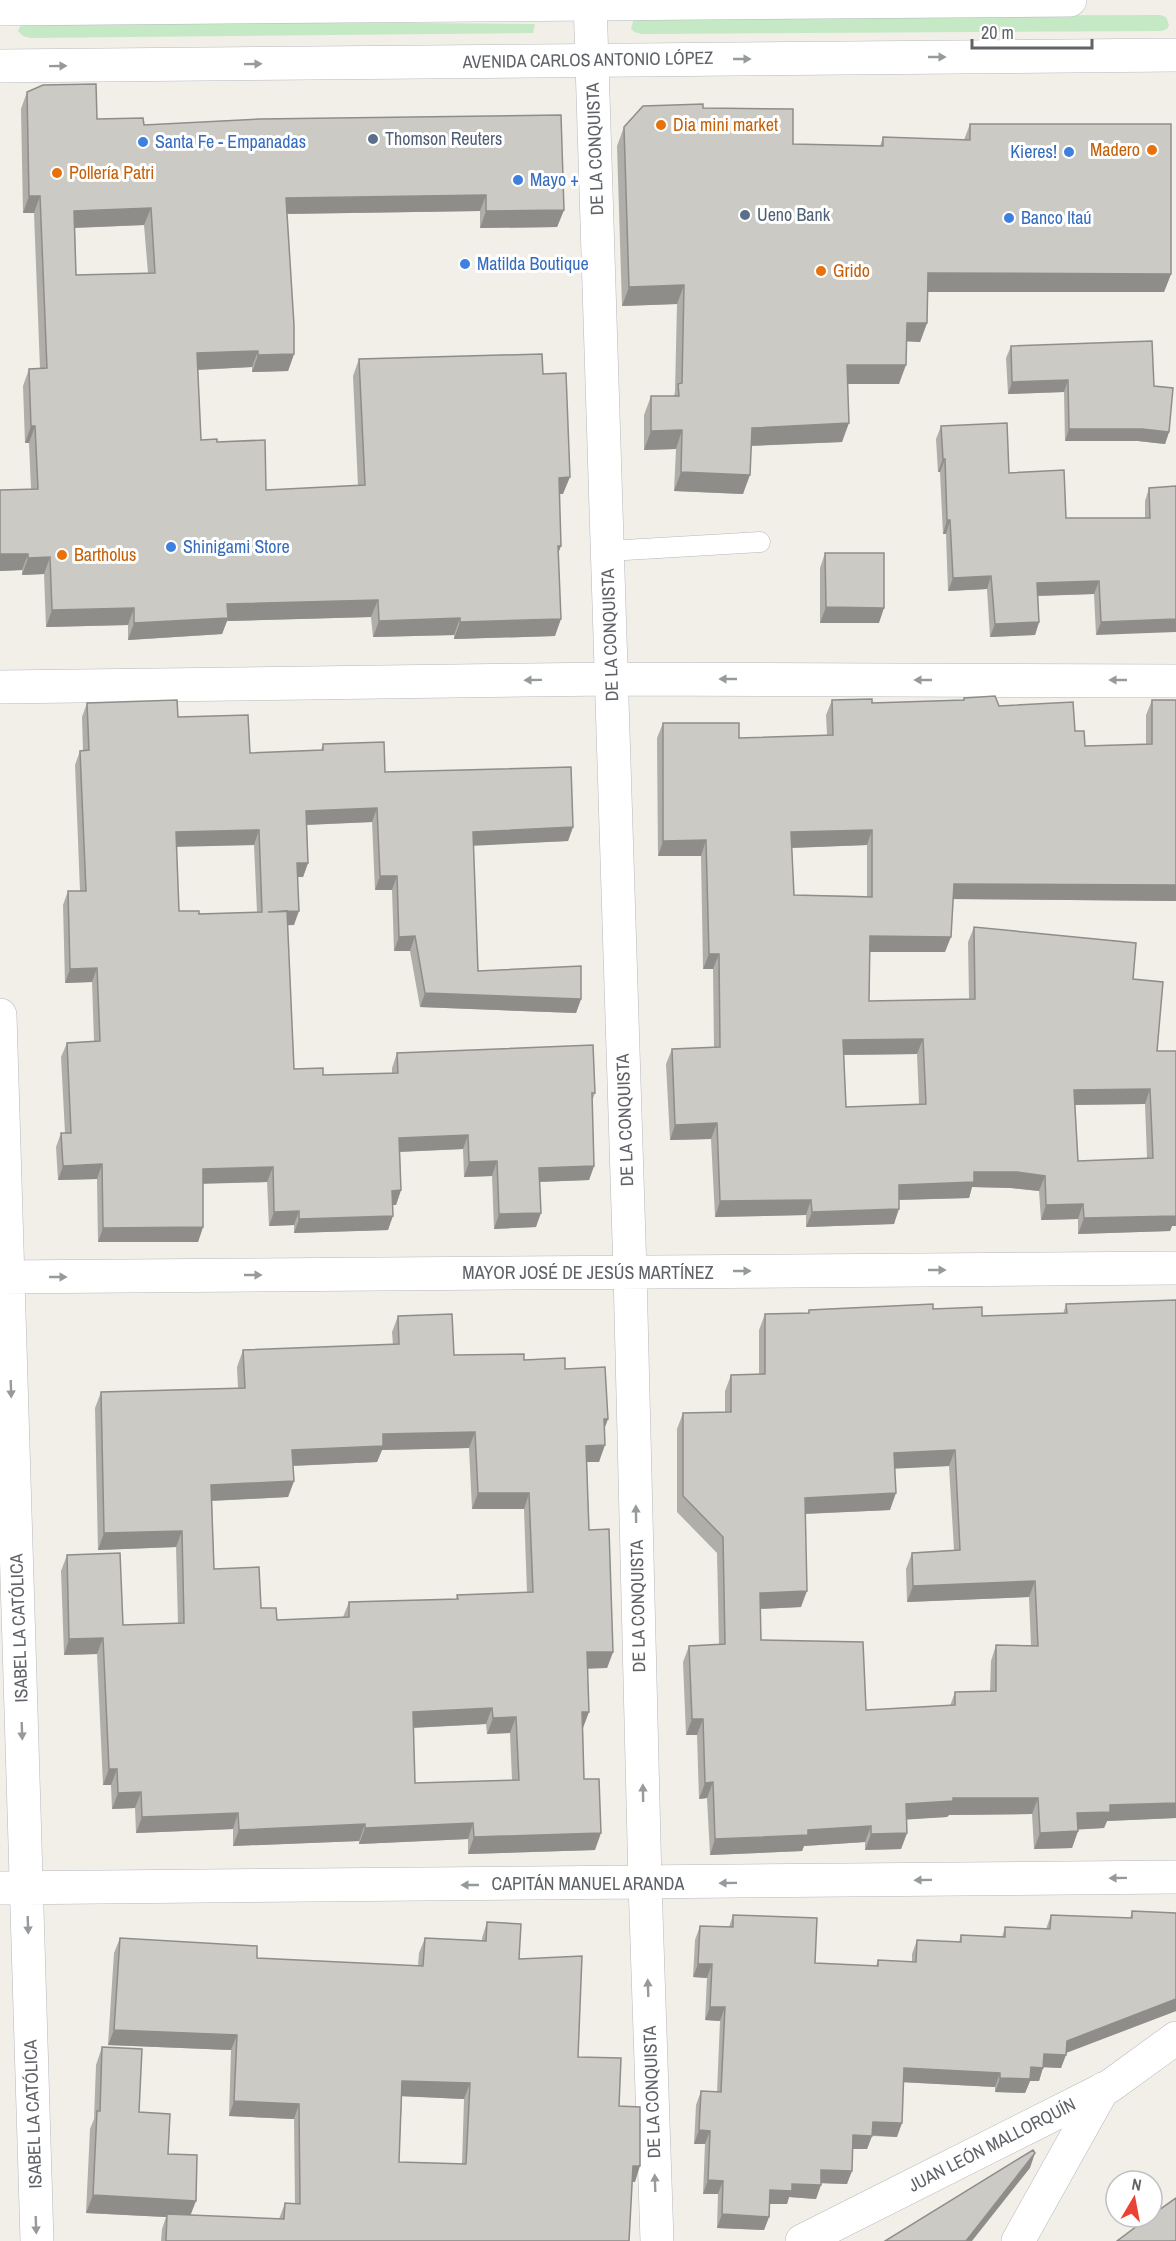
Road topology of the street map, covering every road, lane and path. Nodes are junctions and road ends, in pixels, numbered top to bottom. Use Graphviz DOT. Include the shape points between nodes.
graph roads {
  1 [pos="1070,0"];
  2 [pos="590,2"];
  3 [pos="0,9"];
  4 [pos="1176,55"];
  5 [pos="592,61"];
  6 [pos="0,66"];
  7 [pos="760,542"];
  8 [pos="608,551"];
  9 [pos="611,679"];
  10 [pos="1176,681"];
  11 [pos="0,687"];
  12 [pos="0,1015"];
  13 [pos="1176,1268"];
  14 [pos="630,1272"];
  15 [pos="4,1277"];
  16 [pos="1176,1877"];
  17 [pos="645,1884"];
  18 [pos="13,1888"];
  19 [pos="1176,2038"];
  20 [pos="1103,2089"];
  21 [pos="37,2241"];
  22 [pos="657,2241"];
  23 [pos="802,2241"];
  24 [pos="1017,2241"];
  1 -- 2 [label="street"];
  2 -- 3 [label="street"];
  2 -- 5 [label="street, DE LA CONQUISTA"];
  5 -- 4 [label="street, AVENIDA CARLOS ANTONIO LÓPEZ, one-way"];
  6 -- 5 [label="street, AVENIDA CARLOS ANTONIO LÓPEZ, one-way"];
  5 -- 8 [label="street, DE LA CONQUISTA"];
  7 -- 8 [label="lane"];
  8 -- 9 [label="street, DE LA CONQUISTA"];
  10 -- 9 [label="street, one-way"];
  9 -- 11 [label="street, one-way"];
  9 -- 14 [label="street, DE LA CONQUISTA"];
  12 -- 15 [label="street, ISABEL LA CATÓLICA"];
  14 -- 13 [label="street, MAYOR JOSÉ DE JESÚS MARTÍNEZ, one-way"];
  15 -- 14 [label="street, MAYOR JOSÉ DE JESÚS MARTÍNEZ, one-way"];
  17 -- 14 [label="street, DE LA CONQUISTA, one-way"];
  15 -- 18 [label="street, ISABEL LA CATÓLICA, one-way"];
  16 -- 17 [label="street, CAPITÁN MANUEL ARANDA, one-way"];
  17 -- 18 [label="street, CAPITÁN MANUEL ARANDA, one-way"];
  22 -- 17 [label="street, DE LA CONQUISTA, one-way"];
  18 -- 21 [label="street, ISABEL LA CATÓLICA, one-way"];
  19 -- 20 [label="street, JUAN LEÓN MALLORQUÍN"];
  20 -- 23 [label="street, JUAN LEÓN MALLORQUÍN"];
  20 -- 24 [label="street"];
}
